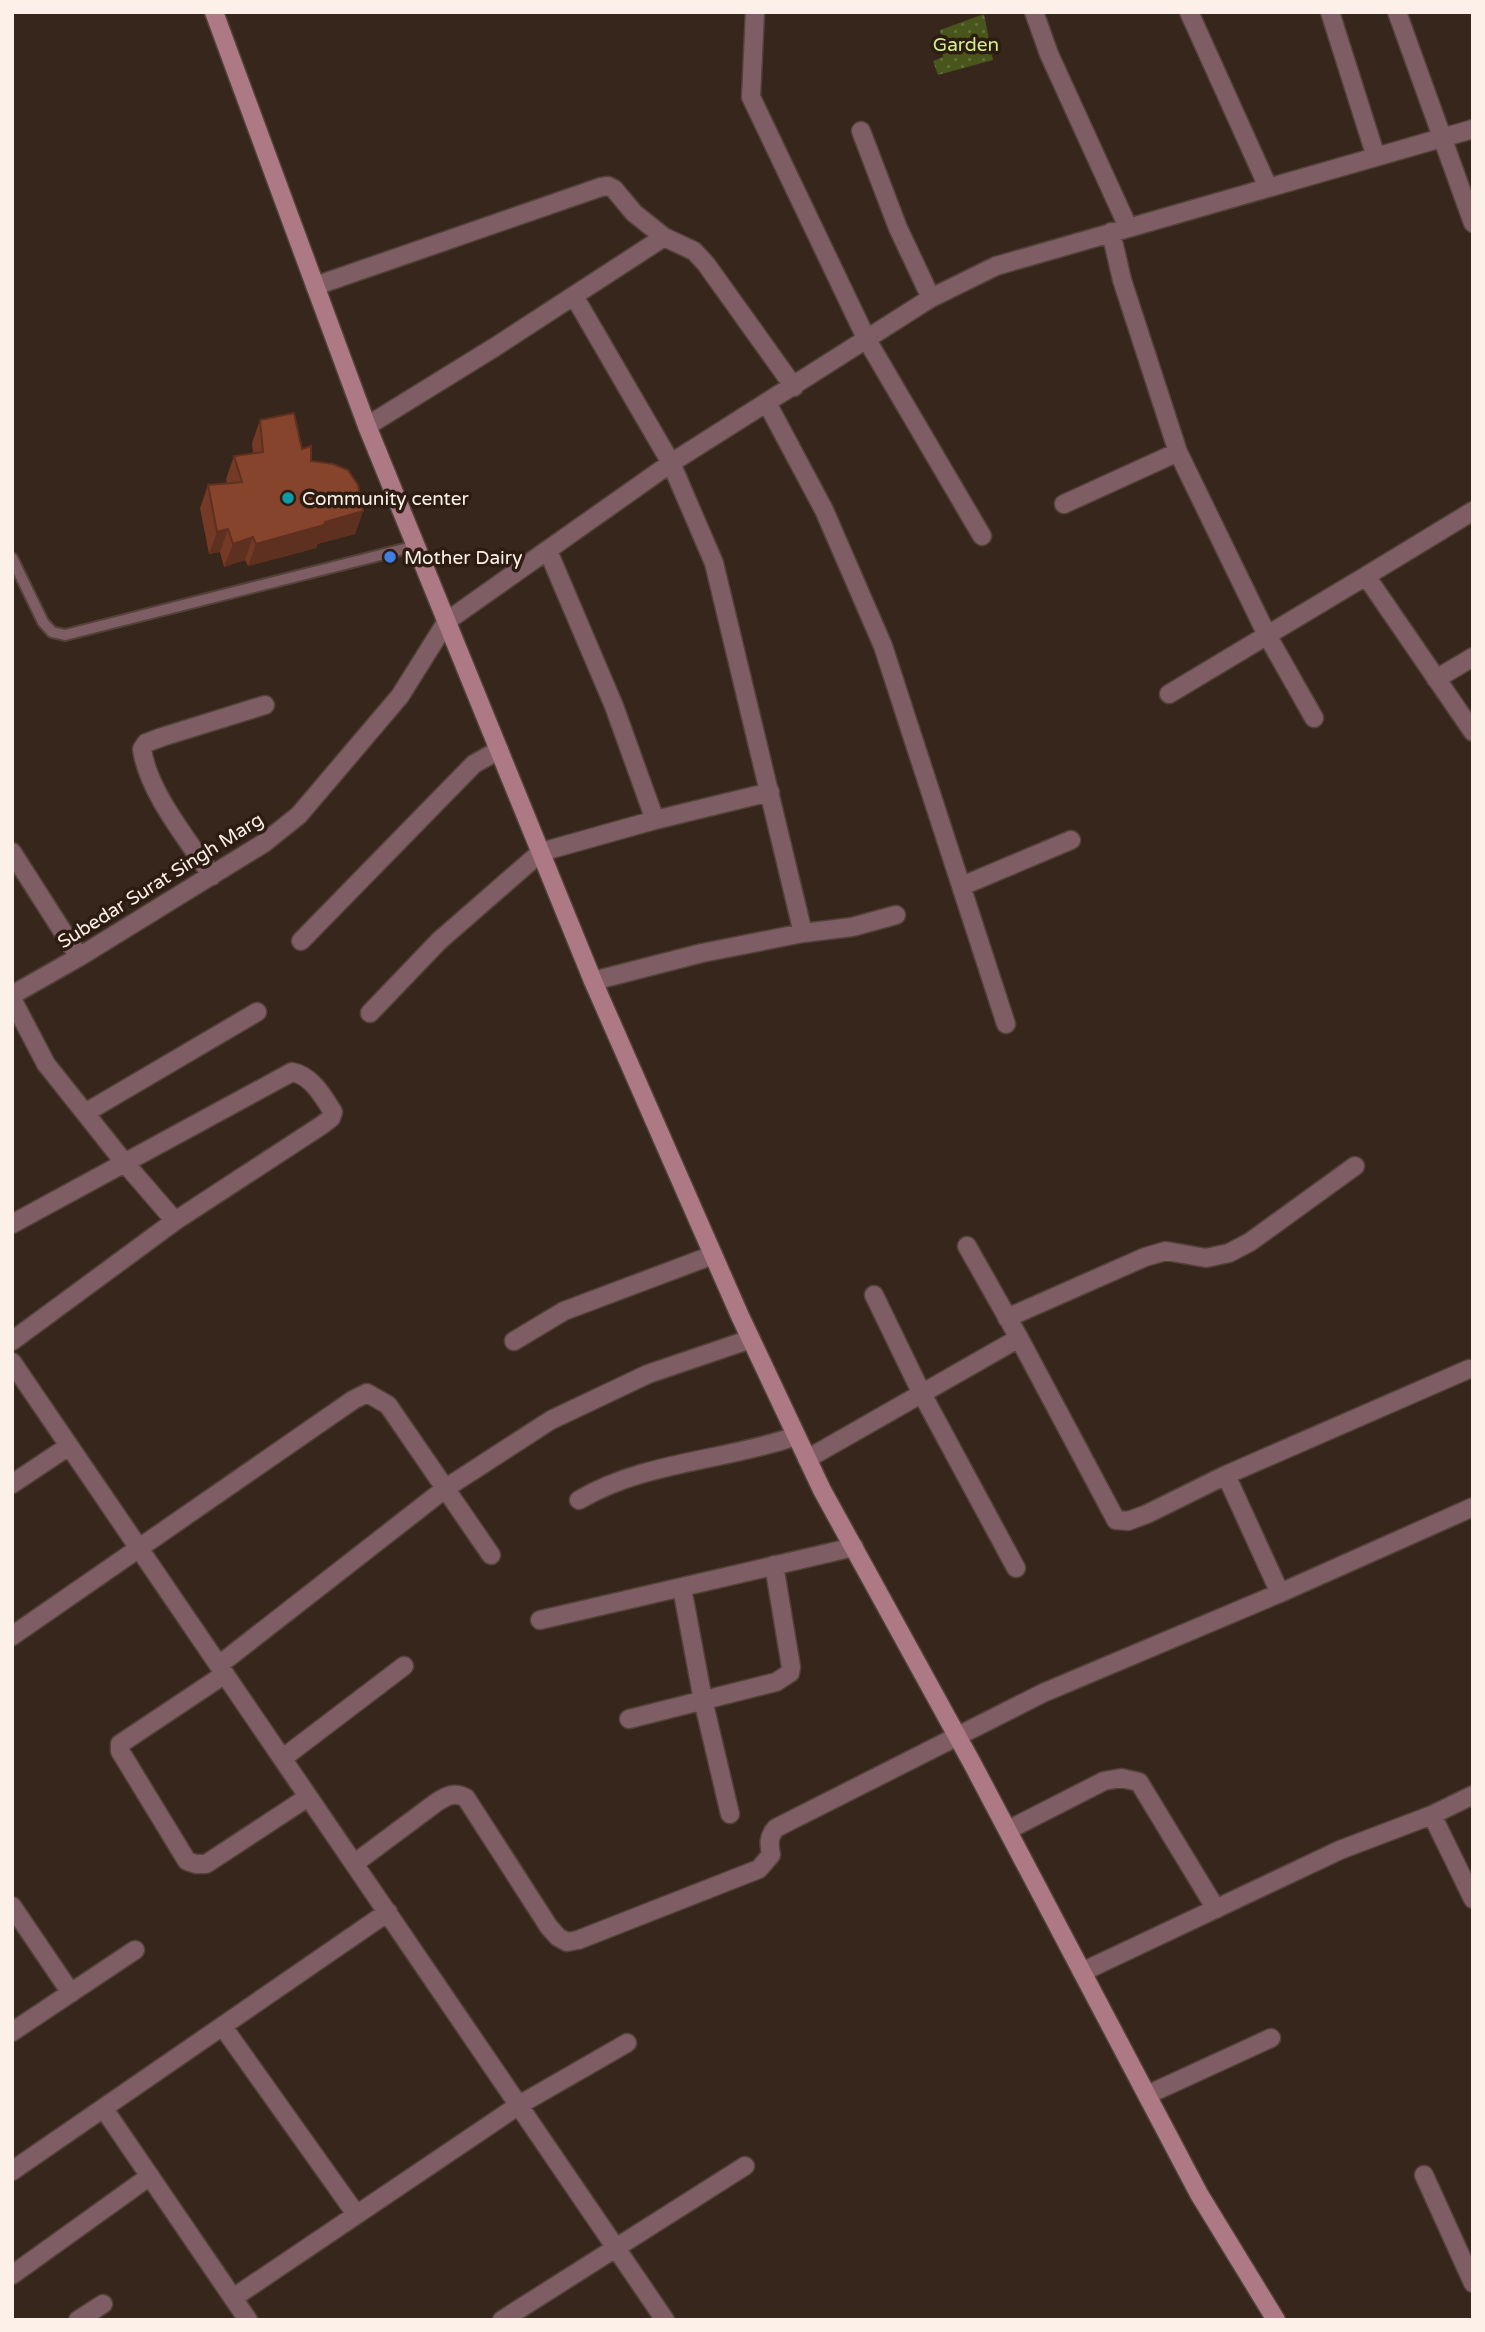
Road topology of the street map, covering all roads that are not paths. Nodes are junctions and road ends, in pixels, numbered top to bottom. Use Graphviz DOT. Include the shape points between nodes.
graph roads {
  1 [pos="214,12"];
  2 [pos="755,12"];
  3 [pos="1034,12"];
  4 [pos="1189,12"];
  5 [pos="1330,12"];
  6 [pos="1397,12"];
  7 [pos="1473,129"];
  8 [pos="861,131"];
  9 [pos="1440,137"];
  10 [pos="1376,157"];
  11 [pos="1268,187"];
  12 [pos="1473,223"];
  13 [pos="1120,230"];
  14 [pos="664,237"];
  15 [pos="315,286"];
  16 [pos="574,296"];
  17 [pos="931,298"];
  18 [pos="867,340"];
  19 [pos="794,387"];
  20 [pos="767,403"];
  21 [pos="367,426"];
  22 [pos="1178,452"];
  23 [pos="671,463"];
  24 [pos="1064,504"];
  25 [pos="1473,511"];
  26 [pos="982,536"];
  27 [pos="416,546"];
  28 [pos="548,551"];
  29 [pos="12,558"];
  30 [pos="1366,576"];
  31 [pos="447,621"];
  32 [pos="1266,635"];
  33 [pos="1473,657"];
  34 [pos="1436,679"];
  35 [pos="1168,694"];
  36 [pos="265,705"];
  37 [pos="1314,718"];
  38 [pos="1473,732"];
  39 [pos="499,750"];
  40 [pos="770,792"];
  41 [pos="655,820"];
  42 [pos="1071,840"];
  43 [pos="12,852"];
  44 [pos="541,852"];
  45 [pos="212,876"];
  46 [pos="962,886"];
  47 [pos="896,915"];
  48 [pos="803,933"];
  49 [pos="301,941"];
  50 [pos="79,957"];
  51 [pos="593,981"];
  52 [pos="12,997"];
  53 [pos="257,1012"];
  54 [pos="370,1013"];
  55 [pos="1006,1024"];
  56 [pos="85,1113"];
  57 [pos="124,1162"];
  58 [pos="1355,1166"];
  59 [pos="175,1221"];
  60 [pos="12,1224"];
  61 [pos="967,1246"];
  62 [pos="713,1255"];
  63 [pos="874,1295"];
  64 [pos="1007,1318"];
  65 [pos="1019,1338"];
  66 [pos="751,1339"];
  67 [pos="12,1341"];
  68 [pos="513,1341"];
  69 [pos="12,1362"];
  70 [pos="1469,1369"];
  71 [pos="921,1392"];
  72 [pos="796,1436"];
  73 [pos="69,1446"];
  74 [pos="807,1459"];
  75 [pos="1226,1475"];
  76 [pos="12,1484"];
  77 [pos="446,1488"];
  78 [pos="579,1500"];
  79 [pos="1473,1507"];
  80 [pos="854,1547"];
  81 [pos="139,1549"];
  82 [pos="491,1555"];
  83 [pos="774,1565"];
  84 [pos="1016,1568"];
  85 [pos="682,1588"];
  86 [pos="1280,1593"];
  87 [pos="540,1620"];
  88 [pos="12,1636"];
  89 [pos="404,1666"];
  90 [pos="222,1669"];
  91 [pos="703,1700"];
  92 [pos="629,1719"];
  93 [pos="957,1736"];
  94 [pos="283,1758"];
  95 [pos="1473,1795"];
  96 [pos="307,1797"];
  97 [pos="730,1814"];
  98 [pos="1432,1815"];
  99 [pos="1007,1830"];
  100 [pos="355,1863"];
  101 [pos="1473,1899"];
  102 [pos="12,1906"];
  103 [pos="1216,1909"];
  104 [pos="388,1912"];
  105 [pos="135,1950"];
  106 [pos="1082,1972"];
  107 [pos="71,1993"];
  108 [pos="223,2027"];
  109 [pos="12,2032"];
  110 [pos="1271,2038"];
  111 [pos="627,2043"];
  112 [pos="1147,2095"];
  113 [pos="519,2105"];
  114 [pos="104,2109"];
  115 [pos="745,2166"];
  116 [pos="12,2171"];
  117 [pos="1424,2175"];
  118 [pos="150,2176"];
  119 [pos="356,2214"];
  120 [pos="617,2248"];
  121 [pos="12,2275"];
  122 [pos="1473,2283"];
  123 [pos="233,2298"];
  124 [pos="103,2304"];
  125 [pos="78,2320"];
  126 [pos="248,2320"];
  127 [pos="502,2320"];
  128 [pos="665,2320"];
  129 [pos="1276,2320"];
  1 -- 15 [label="street"];
  2 -- 18 [label="street" via="751,97"];
  3 -- 13 [label="street"];
  4 -- 11 [label="street"];
  5 -- 10 [label="street"];
  6 -- 9 [label="street"];
  7 -- 9 [label="street"];
  8 -- 17 [label="street"];
  9 -- 10 [label="street"];
  9 -- 12 [label="street"];
  10 -- 11 [label="street"];
  11 -- 13 [label="street"];
  13 -- 17 [label="street" via="996,265"];
  13 -- 22 [label="street" via="1122,280"];
  14 -- 15 [label="street" via="608,186"];
  14 -- 16 [label="street"];
  14 -- 19 [label="street" via="694,251 706,264"];
  15 -- 21 [label="street"];
  16 -- 21 [label="street"];
  16 -- 23 [label="street"];
  17 -- 18 [label="street"];
  18 -- 19 [label="street"];
  18 -- 26 [label="street"];
  19 -- 20 [label="street"];
  20 -- 23 [label="street"];
  20 -- 46 [label="street" via="824,510 883,646"];
  21 -- 27 [label="street"];
  22 -- 24 [label="street"];
  22 -- 32 [label="street"];
  23 -- 28 [label="street"];
  23 -- 40 [label="street" via="714,563"];
  25 -- 30 [label="street"];
  27 -- 29 [label="lane" via="65,635 52,632 43,622"];
  27 -- 31 [label="street"];
  28 -- 31 [label="street"];
  28 -- 41 [label="street" via="614,706"];
  30 -- 32 [label="street"];
  30 -- 34 [label="street"];
  31 -- 39 [label="street"];
  31 -- 45 [label="street, Subedar Surat Singh Marg" via="400,696 299,815"];
  32 -- 35 [label="street"];
  32 -- 37 [label="street"];
  33 -- 34 [label="street"];
  34 -- 38 [label="street"];
  36 -- 45 [label="street" via="162,737 142,749 168,809"];
  39 -- 44 [label="street"];
  39 -- 49 [label="street" via="474,764"];
  40 -- 41 [label="street"];
  40 -- 48 [label="street"];
  41 -- 44 [label="street"];
  42 -- 46 [label="street"];
  43 -- 50 [label="street"];
  44 -- 51 [label="street"];
  44 -- 54 [label="street" via="439,941"];
  45 -- 50 [label="street, Subedar Surat Singh Marg"];
  46 -- 55 [label="street"];
  47 -- 48 [label="street"];
  48 -- 51 [label="street"];
  50 -- 52 [label="street, Subedar Surat Singh Marg"];
  51 -- 62 [label="street"];
  52 -- 56 [label="street" via="46,1064"];
  53 -- 56 [label="street"];
  56 -- 57 [label="street"];
  57 -- 59 [label="street"];
  57 -- 59 [label="street" via="292,1072 308,1078 333,1112 331,1118"];
  57 -- 60 [label="street"];
  58 -- 64 [label="street" via="1229,1253 1206,1258 1166,1251 1145,1257"];
  59 -- 67 [label="street"];
  61 -- 64 [label="street"];
  62 -- 66 [label="street"];
  62 -- 68 [label="street" via="564,1311"];
  63 -- 71 [label="street"];
  64 -- 65 [label="street"];
  65 -- 71 [label="street"];
  65 -- 75 [label="street" via="1116,1520 1147,1514"];
  66 -- 72 [label="street"];
  66 -- 77 [label="street" via="648,1374 551,1420"];
  69 -- 73 [label="street"];
  70 -- 75 [label="street"];
  71 -- 74 [label="street"];
  71 -- 84 [label="street"];
  72 -- 74 [label="street"];
  72 -- 78 [label="street" via="638,1474 602,1486"];
  73 -- 76 [label="street"];
  73 -- 81 [label="street"];
  74 -- 80 [label="street"];
  75 -- 86 [label="street"];
  77 -- 81 [label="street" via="388,1405 367,1393"];
  77 -- 82 [label="street"];
  77 -- 90 [label="street"];
  79 -- 86 [label="street"];
  80 -- 83 [label="street"];
  80 -- 93 [label="street"];
  81 -- 88 [label="street"];
  81 -- 90 [label="street"];
  83 -- 85 [label="street"];
  83 -- 91 [label="street" via="790,1672 776,1682"];
  85 -- 87 [label="street"];
  85 -- 91 [label="street"];
  86 -- 93 [label="street" via="1043,1693"];
  89 -- 94 [label="street"];
  90 -- 94 [label="street"];
  90 -- 96 [label="street" via="120,1744 187,1861 206,1864"];
  91 -- 92 [label="street"];
  91 -- 97 [label="street"];
  93 -- 99 [label="street"];
  93 -- 100 [label="street" via="776,1828 770,1835 771,1855 759,1869 578,1940 567,1942 549,1927 466,1798 458,1794 437,1802"];
  94 -- 96 [label="street"];
  95 -- 98 [label="street"];
  96 -- 100 [label="street"];
  98 -- 101 [label="street"];
  98 -- 103 [label="street" via="1340,1850"];
  99 -- 103 [label="street" via="1104,1781 1139,1782"];
  99 -- 106 [label="street"];
  100 -- 104 [label="street"];
  102 -- 107 [label="street"];
  103 -- 106 [label="street"];
  104 -- 108 [label="street"];
  104 -- 113 [label="street"];
  105 -- 107 [label="street"];
  106 -- 112 [label="street"];
  107 -- 109 [label="street"];
  108 -- 114 [label="street"];
  108 -- 119 [label="street"];
  110 -- 112 [label="street"];
  111 -- 113 [label="street"];
  112 -- 129 [label="street" via="1199,2194"];
  113 -- 119 [label="street"];
  113 -- 120 [label="street"];
  114 -- 116 [label="street"];
  114 -- 118 [label="street"];
  115 -- 120 [label="street"];
  117 -- 122 [label="street"];
  118 -- 121 [label="street"];
  118 -- 123 [label="street"];
  119 -- 123 [label="street"];
  120 -- 127 [label="street"];
  120 -- 128 [label="street"];
  123 -- 126 [label="street"];
  124 -- 125 [label="street"];
}
